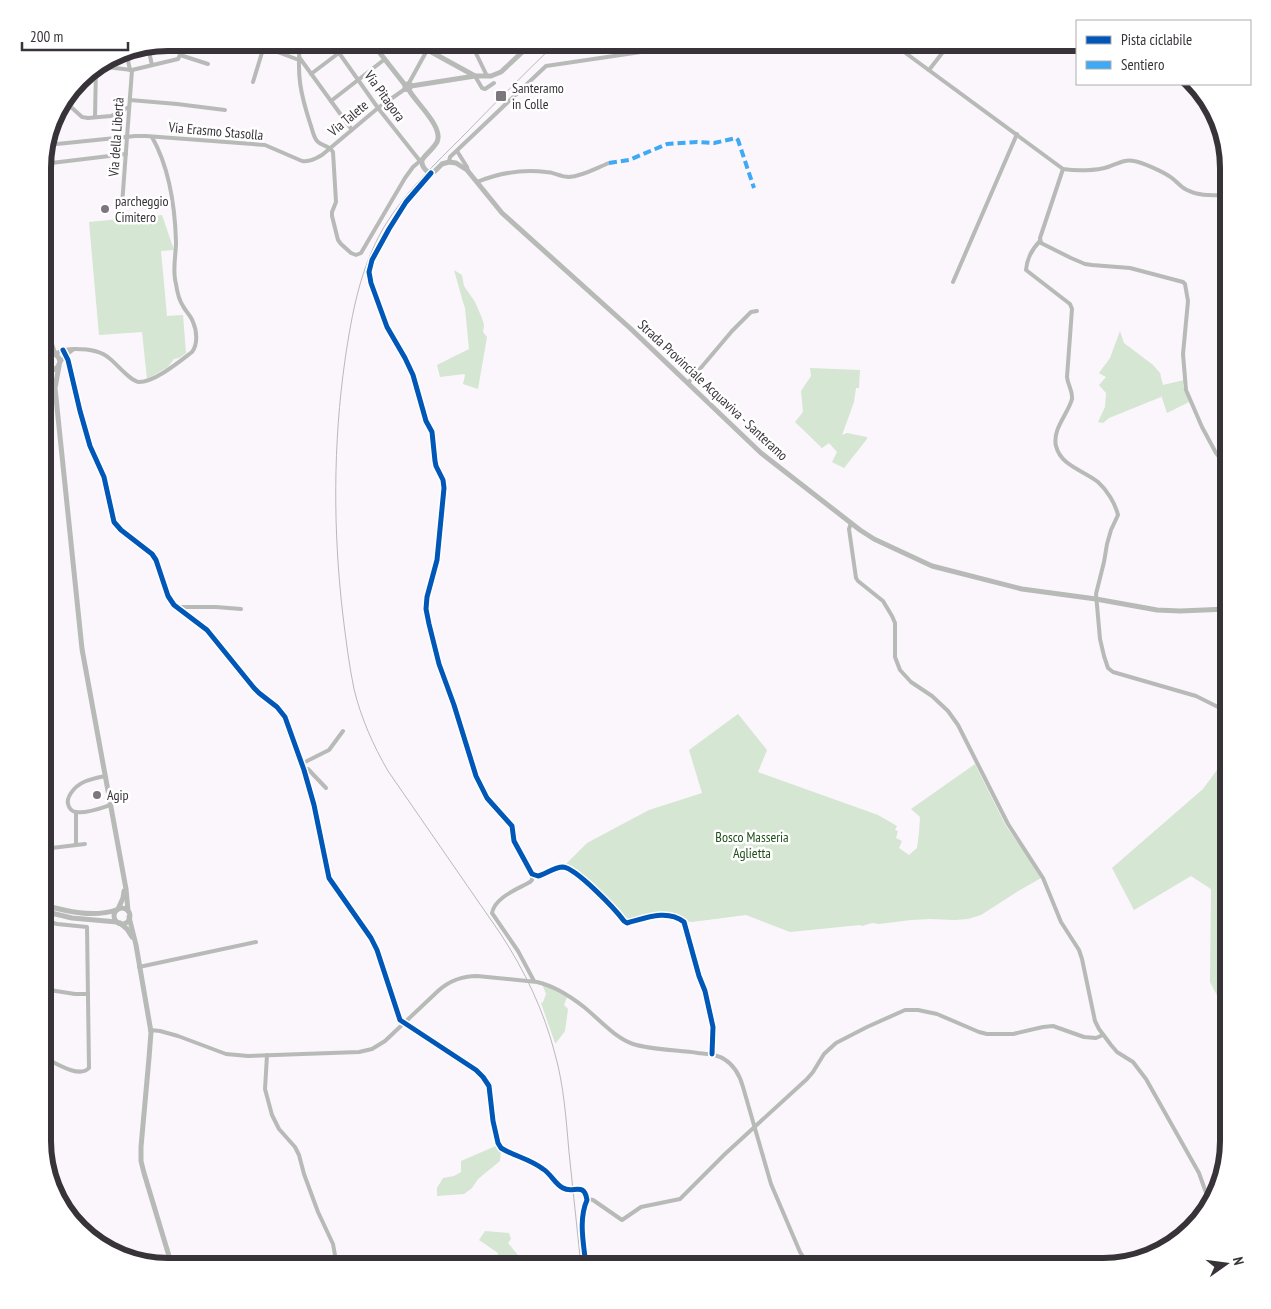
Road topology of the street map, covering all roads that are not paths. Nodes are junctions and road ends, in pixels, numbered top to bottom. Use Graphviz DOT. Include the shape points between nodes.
graph roads {
  1 [pos="178,52"];
  2 [pos="262,52"];
  3 [pos="282,52"];
  4 [pos="299,52"];
  5 [pos="340,52"];
  6 [pos="380,52"];
  7 [pos="426,52"];
  8 [pos="433,52"];
  9 [pos="475,52"];
  10 [pos="522,52"];
  11 [pos="641,52"];
  12 [pos="905,52"];
  13 [pos="943,52"];
  14 [pos="149,53"];
  15 [pos="179,57"];
  16 [pos="128,58"];
  17 [pos="299,58"];
  18 [pos="385,59"];
  19 [pos="208,64"];
  20 [pos="152,65"];
  21 [pos="109,67"];
  22 [pos="131,70"];
  23 [pos="930,70"];
  24 [pos="311,74"];
  25 [pos="97,76"];
  26 [pos="475,76"];
  27 [pos="487,76"];
  28 [pos="359,80"];
  29 [pos="253,82"];
  30 [pos="494,83"];
  31 [pos="408,87"];
  32 [pos="130,100"];
  33 [pos="72,102"];
  34 [pos="331,102"];
  35 [pos="71,107"];
  36 [pos="129,107"];
  37 [pos="378,108"];
  38 [pos="225,110"];
  39 [pos="95,117"];
  40 [pos="352,130"];
  41 [pos="1017,134"];
  42 [pos="127,137"];
  43 [pos="152,137"];
  44 [pos="54,145"];
  45 [pos="330,148"];
  46 [pos="457,151"];
  47 [pos="126,154"];
  48 [pos="421,161"];
  49 [pos="448,162"];
  50 [pos="52,163"];
  51 [pos="610,163"];
  52 [pos="1063,169"];
  53 [pos="468,171"];
  54 [pos="431,173"];
  55 [pos="477,182"];
  56 [pos="1220,195"];
  57 [pos="122,205"];
  58 [pos="1040,241"];
  59 [pos="953,282"];
  60 [pos="757,311"];
  61 [pos="52,347"];
  62 [pos="74,349"];
  63 [pos="62,350"];
  64 [pos="52,353"];
  65 [pos="55,354"];
  66 [pos="66,355"];
  67 [pos="59,364"];
  68 [pos="52,370"];
  69 [pos="52,379"];
  70 [pos="688,383"];
  71 [pos="55,388"];
  72 [pos="1220,458"];
  73 [pos="851,523"];
  74 [pos="1096,599"];
  75 [pos="176,607"];
  76 [pos="241,609"];
  77 [pos="1220,609"];
  78 [pos="1220,708"];
  79 [pos="343,731"];
  80 [pos="301,764"];
  81 [pos="304,770"];
  82 [pos="105,776"];
  83 [pos="326,788"];
  84 [pos="110,805"];
  85 [pos="76,812"];
  86 [pos="85,844"];
  87 [pos="76,845"];
  88 [pos="51,848"];
  89 [pos="122,871"];
  90 [pos="532,874"];
  91 [pos="51,907"];
  92 [pos="117,910"];
  93 [pos="51,913"];
  94 [pos="128,914"];
  95 [pos="51,922"];
  96 [pos="118,922"];
  97 [pos="256,942"];
  98 [pos="139,965"];
  99 [pos="534,981"];
  100 [pos="51,990"];
  101 [pos="88,994"];
  102 [pos="403,1023"];
  103 [pos="150,1030"];
  104 [pos="1103,1035"];
  105 [pos="712,1054"];
  106 [pos="267,1055"];
  107 [pos="51,1061"];
  108 [pos="755,1128"];
  109 [pos="1207,1194"];
  110 [pos="587,1199"];
  111 [pos="170,1258"];
  112 [pos="336,1258"];
  113 [pos="585,1258"];
  114 [pos="804,1258"];
  1 -- 15 [label="street"];
  2 -- 29 [label="street"];
  3 -- 17 [label="street"];
  4 -- 17 [label="street"];
  5 -- 24 [label="street"];
  5 -- 28 [label="street, Via Pitagora"];
  6 -- 18 [label="main road"];
  7 -- 31 [label="street"];
  8 -- 26 [label="main road"];
  9 -- 27 [label="street"];
  10 -- 27 [label="main road" via="501,72"];
  11 -- 46 [label="street" via="546,66"];
  12 -- 23 [label="street"];
  13 -- 23 [label="street"];
  14 -- 20 [label="street"];
  15 -- 19 [label="street"];
  15 -- 20 [label="street"];
  16 -- 22 [label="street, Via della Libertà"];
  17 -- 24 [label="street"];
  17 -- 45 [label="street" via="301,94 314,134 317,142"];
  18 -- 28 [label="street"];
  18 -- 31 [label="main road"];
  20 -- 22 [label="street"];
  21 -- 22 [label="street"];
  22 -- 32 [label="street, Via della Libertà"];
  23 -- 41 [label="street"];
  24 -- 34 [label="street"];
  25 -- 39 [label="street"];
  26 -- 27 [label="main road"];
  26 -- 30 [label="street" via="482,88"];
  26 -- 31 [label="main road"];
  28 -- 34 [label="street"];
  28 -- 37 [label="street, Via Pitagora"];
  31 -- 37 [label="street, Via Talete"];
  31 -- 48 [label="main road" via="438,131 437,141"];
  32 -- 36 [label="street, Via della Libertà"];
  32 -- 38 [label="street"];
  33 -- 35 [label="street"];
  34 -- 40 [label="street"];
  35 -- 39 [label="street" via="82,117"];
  36 -- 39 [label="street" via="111,116"];
  36 -- 42 [label="street, Via della Libertà"];
  37 -- 40 [label="street, Via Talete"];
  37 -- 48 [label="street, Via Pitagora"];
  40 -- 45 [label="street, Via Talete"];
  41 -- 52 [label="street"];
  41 -- 59 [label="street"];
  42 -- 43 [label="street"];
  42 -- 44 [label="street"];
  42 -- 47 [label="street, Via della Libertà"];
  43 -- 45 [label="street, Via Erasmo Stasolla" via="265,145 306,162"];
  43 -- 62 [label="street" via="170,188 175,223 175,282 182,305 193,322 195,349 170,368 140,382 132,379 105,355"];
  45 -- 48 [label="street" via="336,197 331,214 340,244 356,255 361,253 407,175"];
  46 -- 49 [label="street"];
  46 -- 53 [label="street"];
  47 -- 50 [label="street"];
  47 -- 57 [label="street, Via della Libertà"];
  48 -- 54 [label="main road"];
  49 -- 53 [label="main road"];
  49 -- 54 [label="main road"];
  51 -- 55 [label="street" via="574,176 514,172"];
  52 -- 56 [label="street" via="1100,168 1134,161 1168,175 1195,193"];
  52 -- 58 [label="street"];
  53 -- 55 [label="main road, Strada Provinciale Acquaviva - Santeramo"];
  54 -- 90 [label="street" via="406,202 389,229 369,272 387,327 413,375 432,432 436,466 443,480 437,560 426,601 426,614 439,664 480,785 490,802 512,826 514,841"];
  55 -- 70 [label="main road, Strada Provinciale Acquaviva - Santeramo" via="496,207"];
  58 -- 72 [label="street" via="1079,262 1130,268 1185,284 1188,302 1184,354 1186,390"];
  58 -- 74 [label="street" via="1028,258 1026,270 1070,304 1072,309 1067,377 1072,394 1056,434 1056,445 1066,463 1105,489 1118,515 1106,544"];
  60 -- 70 [label="street" via="751,312 732,331"];
  61 -- 63 [label="street"];
  61 -- 65 [label="main road"];
  62 -- 63 [label="street"];
  62 -- 66 [label="street"];
  63 -- 65 [label="street"];
  63 -- 66 [label="street"];
  64 -- 65 [label="main road"];
  65 -- 67 [label="main road" via="59,357"];
  66 -- 67 [label="street"];
  66 -- 75 [label="street" via="90,446 104,477 113,520 152,554 168,596"];
  67 -- 68 [label="main road"];
  67 -- 71 [label="main road"];
  69 -- 71 [label="main road"];
  70 -- 73 [label="main road, Strada Provinciale Acquaviva - Santeramo" via="764,456"];
  71 -- 82 [label="main road" via="82,649"];
  73 -- 74 [label="main road, Strada Provinciale Acquaviva - Santeramo" via="874,539 940,568 1022,589"];
  73 -- 104 [label="street" via="855,576 883,601 892,616 898,666 955,720 1011,830 1043,878 1061,922 1080,954 1095,1021"];
  74 -- 77 [label="main road, Strada Provinciale Acquaviva - Santeramo" via="1166,611"];
  74 -- 78 [label="street" via="1102,647 1110,670 1196,696"];
  75 -- 76 [label="street"];
  75 -- 80 [label="street" via="207,630 254,688 281,711"];
  79 -- 80 [label="street" via="329,750"];
  80 -- 81 [label="street"];
  81 -- 83 [label="street" via="308,769"];
  81 -- 102 [label="street" via="330,880 371,938"];
  82 -- 84 [label="main road"];
  82 -- 85 [label="street" via="77,785 69,796 68,804"];
  84 -- 85 [label="street"];
  84 -- 89 [label="main road"];
  85 -- 87 [label="street"];
  86 -- 87 [label="street"];
  87 -- 88 [label="street"];
  89 -- 92 [label="main road" via="124,893"];
  89 -- 94 [label="main road"];
  90 -- 99 [label="street" via="530,882 508,893 492,913"];
  90 -- 105 [label="street" via="538,876 562,867 570,869 628,923 667,915 684,922 713,1027"];
  91 -- 92 [label="main road" via="92,913"];
  92 -- 94 [label="main road" via="122,908"];
  92 -- 96 [label="main road" via="114,916"];
  93 -- 96 [label="main road"];
  94 -- 96 [label="main road" via="124,923"];
  94 -- 98 [label="main road"];
  95 -- 101 [label="street" via="87,927"];
  96 -- 98 [label="main road" via="132,936"];
  97 -- 98 [label="street"];
  98 -- 103 [label="main road"];
  99 -- 102 [label="street" via="477,976 457,979 443,987"];
  99 -- 105 [label="street" via="575,1000 627,1041"];
  100 -- 101 [label="street"];
  101 -- 107 [label="street" via="89,1068 76,1072"];
  102 -- 106 [label="street" via="385,1041 364,1051"];
  102 -- 110 [label="street, bridge" via="481,1074 489,1086 493,1121 501,1148 534,1163 566,1190 583,1190"];
  103 -- 106 [label="street" via="178,1036 226,1054"];
  103 -- 111 [label="main road" via="141,1161"];
  104 -- 108 [label="street" via="1084,1037 1053,1026 1013,1034 987,1034 937,1014 903,1011 831,1046 810,1076"];
  104 -- 109 [label="street" via="1146,1078 1199,1173"];
  105 -- 108 [label="street" via="724,1058 738,1073"];
  106 -- 112 [label="street" via="265,1088 272,1115 299,1155"];
  108 -- 110 [label="street" via="700,1177 680,1200 641,1207 622,1220"];
  108 -- 114 [label="street" via="772,1184"];
  110 -- 113 [label="street" via="582,1219"];
}
